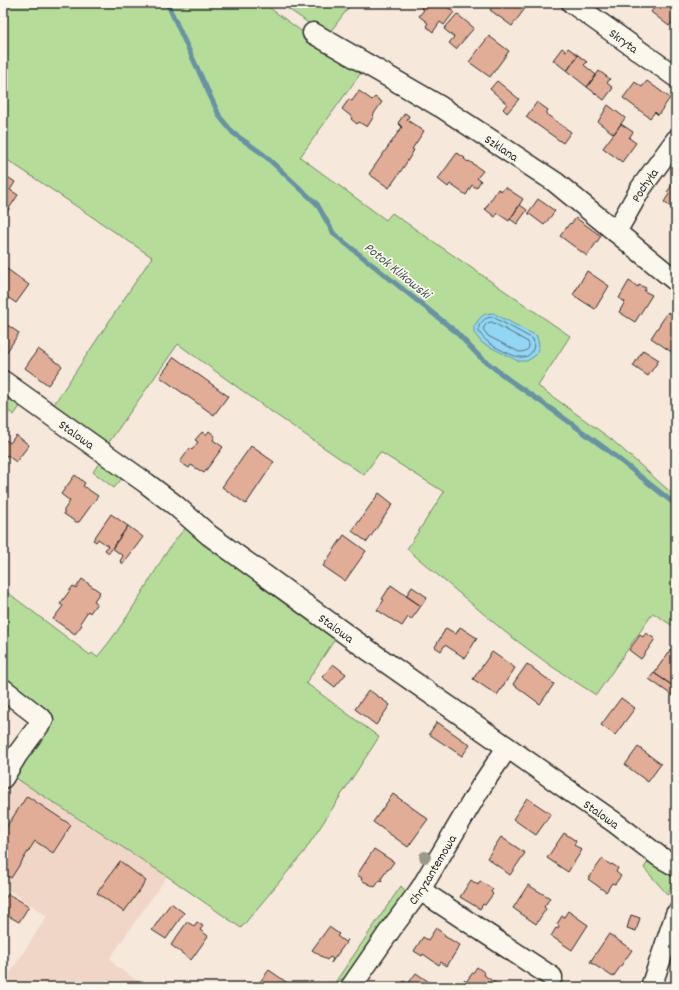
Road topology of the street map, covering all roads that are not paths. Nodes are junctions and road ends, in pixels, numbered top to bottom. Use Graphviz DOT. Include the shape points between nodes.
graph roads {
  1 [pos="572,3"];
  2 [pos="314,33"];
  3 [pos="676,77"];
  4 [pos="676,140"];
  5 [pos="616,232"];
  6 [pos="676,281"];
  7 [pos="3,381"];
  8 [pos="3,689"];
  9 [pos="507,748"];
  10 [pos="3,778"];
  11 [pos="676,866"];
  12 [pos="420,890"];
  13 [pos="676,914"];
  14 [pos="671,947"];
  15 [pos="552,977"];
  16 [pos="351,987"];
  17 [pos="651,987"];
  1 -- 3 [label="street, Skryta"];
  2 -- 5 [label="street, Szklana" via="441,107 549,177"];
  4 -- 5 [label="street, Pochyła" via="641,188"];
  5 -- 6 [label="street, Szklana"];
  7 -- 9 [label="street, Stalowa" via="146,483 209,535"];
  8 -- 10 [label="street" via="42,720"];
  9 -- 11 [label="street, Stalowa"];
  9 -- 12 [label="street, Chryzantemowa"];
  12 -- 15 [label="street"];
  12 -- 16 [label="street, Chryzantemowa"];
  13 -- 14 [label="street"];
  14 -- 17 [label="street"];
}
